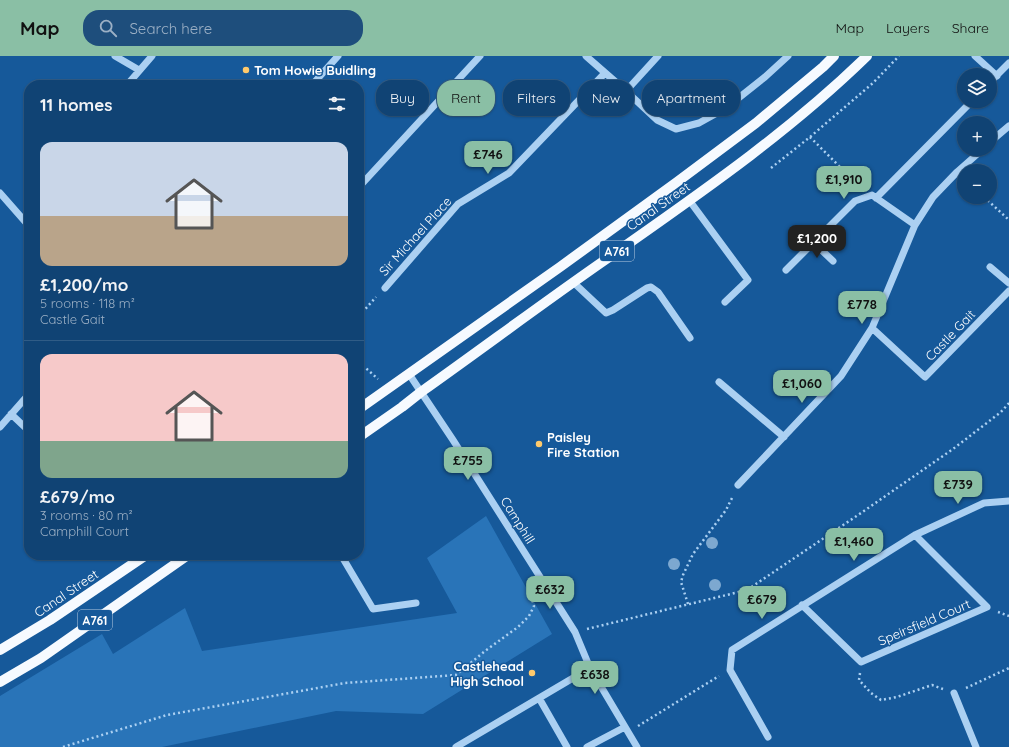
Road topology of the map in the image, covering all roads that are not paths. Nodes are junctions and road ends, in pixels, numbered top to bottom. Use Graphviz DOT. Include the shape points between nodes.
graph roads {
  1 [pos="115,56"];
  2 [pos="152,56"];
  3 [pos="338,56"];
  4 [pos="480,56"];
  5 [pos="586,56"];
  6 [pos="658,56"];
  7 [pos="788,56"];
  8 [pos="834,56"];
  9 [pos="867,56"];
  10 [pos="975,56"];
  11 [pos="1009,63"];
  12 [pos="988,68"];
  13 [pos="139,70"];
  14 [pos="605,73"];
  15 [pos="997,75"];
  16 [pos="131,80"];
  17 [pos="316,80"];
  18 [pos="613,80"];
  19 [pos="634,82"];
  20 [pos="634,98"];
  21 [pos="965,108"];
  22 [pos="1009,126"];
  23 [pos="997,136"];
  24 [pos="975,156"];
  25 [pos="364,181"];
  26 [pos="0,193"];
  27 [pos="873,197"];
  28 [pos="689,200"];
  29 [pos="24,220"];
  30 [pos="915,225"];
  31 [pos="814,243"];
  32 [pos="833,261"];
  33 [pos="990,267"];
  34 [pos="786,270"];
  35 [pos="573,282"];
  36 [pos="1009,283"];
  37 [pos="385,288"];
  38 [pos="1009,291"];
  39 [pos="725,302"];
  40 [pos="872,328"];
  41 [pos="690,338"];
  42 [pos="409,374"];
  43 [pos="719,382"];
  44 [pos="421,392"];
  45 [pos="24,399"];
  46 [pos="364,406"];
  47 [pos="10,414"];
  48 [pos="0,426"];
  49 [pos="24,427"];
  50 [pos="364,434"];
  51 [pos="784,437"];
  52 [pos="738,485"];
  53 [pos="1009,501"];
  54 [pos="915,536"];
  55 [pos="139,560"];
  56 [pos="181,560"];
  57 [pos="344,560"];
  58 [pos="416,603"];
  59 [pos="802,606"];
  60 [pos="0,650"];
  61 [pos="590,668"];
  62 [pos="0,682"];
  63 [pos="954,693"];
  64 [pos="539,698"];
  65 [pos="627,730"];
  66 [pos="768,737"];
  67 [pos="456,747"];
  68 [pos="567,747"];
  69 [pos="587,747"];
  70 [pos="637,747"];
  71 [pos="976,747"];
  1 -- 13 [label="street"];
  2 -- 13 [label="street"];
  3 -- 17 [label="street"];
  4 -- 25 [label="street"];
  5 -- 14 [label="street"];
  6 -- 19 [label="street"];
  7 -- 20 [label="street" via="726,108 699,124 676,129 657,120"];
  8 -- 42 [label="main road, Canal Street / A761" via="756,123 683,178"];
  9 -- 28 [label="main road, Canal Street / A761" via="839,83 770,140"];
  10 -- 12 [label="street"];
  11 -- 15 [label="street"];
  13 -- 16 [label="street"];
  14 -- 18 [label="street"];
  14 -- 37 [label="street, Sir Michael Place" via="509,173 458,204"];
  21 -- 27 [label="street"];
  22 -- 23 [label="street"];
  24 -- 30 [label="street" via="933,197"];
  26 -- 29 [label="street"];
  27 -- 30 [label="street"];
  27 -- 31 [label="street" via="855,201"];
  28 -- 35 [label="main road, Canal Street / A761"];
  28 -- 39 [label="street" via="748,280"];
  30 -- 40 [label="street"];
  31 -- 32 [label="street"];
  31 -- 34 [label="street"];
  33 -- 36 [label="street"];
  35 -- 41 [label="street" via="606,313 651,287 658,292"];
  35 -- 44 [label="main road, Canal Street / A761"];
  38 -- 40 [label="street, Castle Gait" via="925,378"];
  40 -- 51 [label="street" via="841,376"];
  42 -- 44 [label="street, Camphill"];
  42 -- 46 [label="main road, Canal Street / A761"];
  43 -- 51 [label="street"];
  44 -- 50 [label="main road, Canal Street / A761"];
  44 -- 61 [label="street, Camphill" via="575,632"];
  45 -- 47 [label="street"];
  47 -- 48 [label="street"];
  47 -- 49 [label="street"];
  51 -- 52 [label="street"];
  53 -- 54 [label="street" via="984,503"];
  54 -- 59 [label="street"];
  54 -- 59 [label="street, Speirsfield Court" via="987,608 860,662"];
  55 -- 60 [label="main road, Canal Street / A761" via="50,620"];
  56 -- 62 [label="main road, A761" via="41,658"];
  57 -- 58 [label="street" via="373,608"];
  59 -- 66 [label="street" via="732,650 730,670"];
  61 -- 64 [label="street"];
  61 -- 65 [label="street, Camphill"];
  63 -- 71 [label="street"];
  64 -- 67 [label="street"];
  64 -- 68 [label="street"];
  65 -- 69 [label="street"];
  65 -- 70 [label="street, Camphill"];
}
